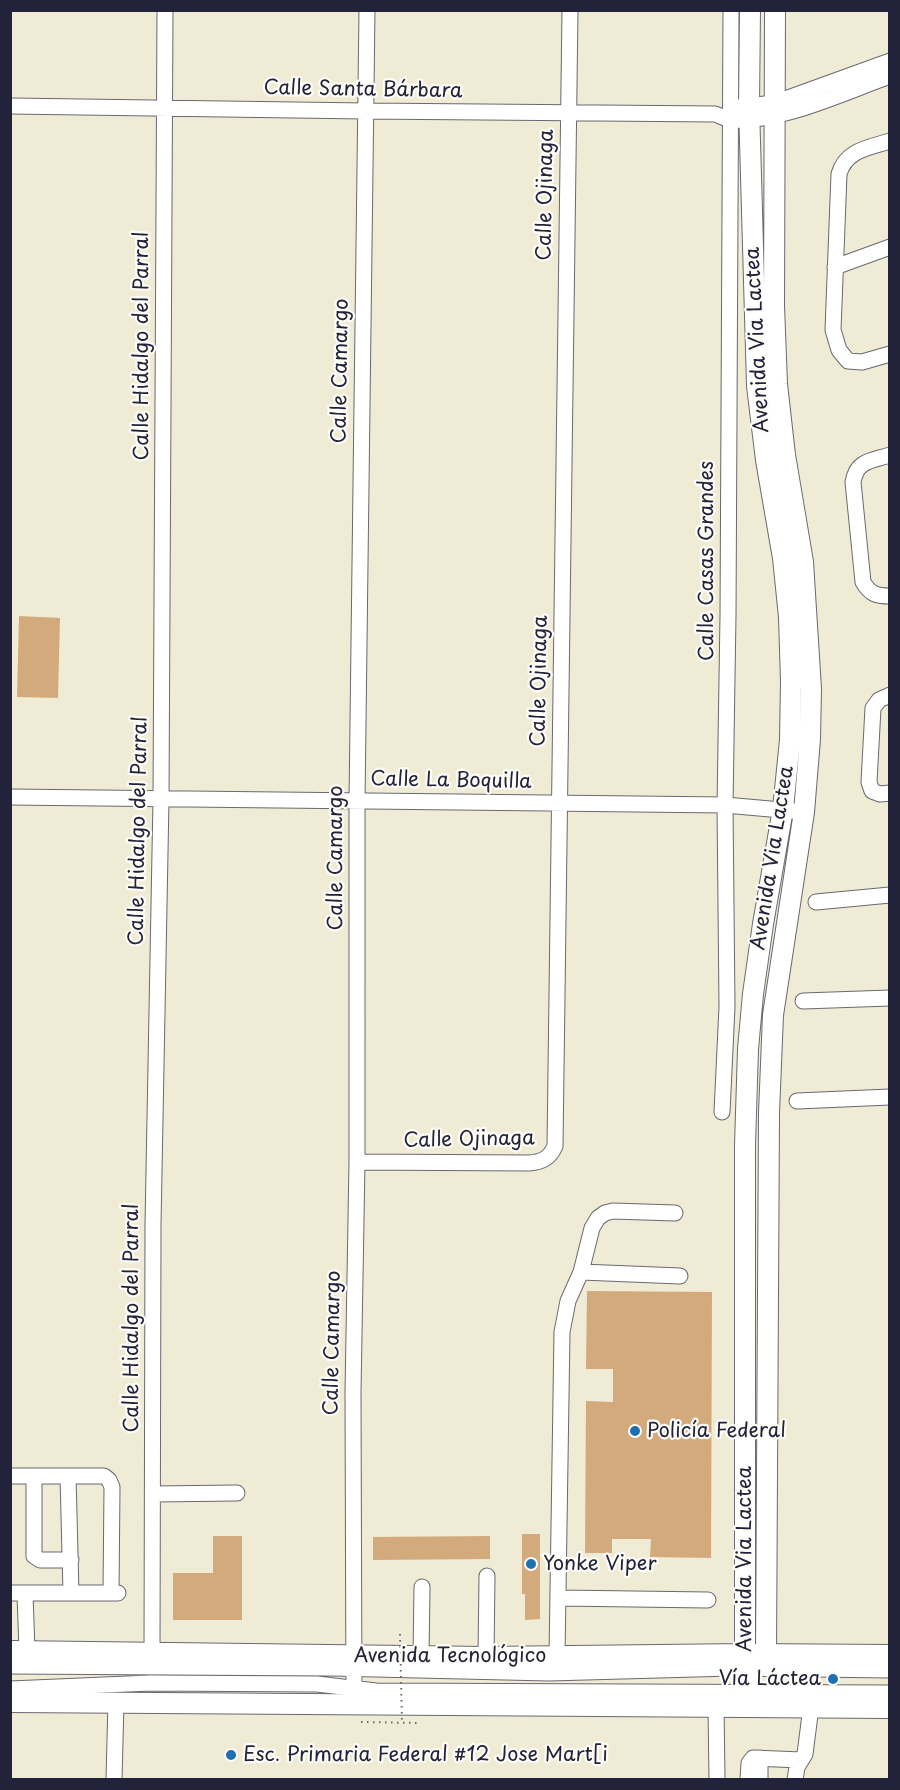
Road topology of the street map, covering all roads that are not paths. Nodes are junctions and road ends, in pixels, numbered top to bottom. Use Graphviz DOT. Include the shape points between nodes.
graph roads {
  1 [pos="165,10"];
  2 [pos="367,10"];
  3 [pos="570,10"];
  4 [pos="731,10"];
  5 [pos="750,10"];
  6 [pos="775,10"];
  7 [pos="890,61"];
  8 [pos="890,76"];
  9 [pos="10,106"];
  10 [pos="164,108"];
  11 [pos="774,110"];
  12 [pos="366,111"];
  13 [pos="568,112"];
  14 [pos="740,113"];
  15 [pos="890,141"];
  16 [pos="890,247"];
  17 [pos="835,267"];
  18 [pos="890,354"];
  19 [pos="890,455"];
  20 [pos="890,596"];
  21 [pos="890,695"];
  22 [pos="890,793"];
  23 [pos="10,797"];
  24 [pos="161,799"];
  25 [pos="357,801"];
  26 [pos="560,803"];
  27 [pos="724,805"];
  28 [pos="783,809"];
  29 [pos="804,812"];
  30 [pos="890,895"];
  31 [pos="816,902"];
  32 [pos="890,998"];
  33 [pos="803,1001"];
  34 [pos="890,1097"];
  35 [pos="797,1101"];
  36 [pos="722,1112"];
  37 [pos="357,1162"];
  38 [pos="675,1213"];
  39 [pos="581,1272"];
  40 [pos="680,1276"];
  41 [pos="10,1476"];
  42 [pos="34,1476"];
  43 [pos="68,1476"];
  44 [pos="237,1493"];
  45 [pos="153,1494"];
  46 [pos="71,1560"];
  47 [pos="487,1576"];
  48 [pos="422,1587"];
  49 [pos="71,1593"];
  50 [pos="18,1594"];
  51 [pos="560,1598"];
  52 [pos="708,1600"];
  53 [pos="19,1651"];
  54 [pos="152,1653"];
  55 [pos="766,1654"];
  56 [pos="421,1655"];
  57 [pos="890,1655"];
  58 [pos="557,1656"];
  59 [pos="486,1657"];
  60 [pos="746,1661"];
  61 [pos="354,1663"];
  62 [pos="10,1666"];
  63 [pos="890,1670"];
  64 [pos="10,1689"];
  65 [pos="890,1693"];
  66 [pos="354,1697"];
  67 [pos="756,1699"];
  68 [pos="10,1702"];
  69 [pos="116,1702"];
  70 [pos="716,1706"];
  71 [pos="811,1707"];
  72 [pos="890,1708"];
  73 [pos="760,1758"];
  74 [pos="801,1760"];
  75 [pos="114,1779"];
  76 [pos="717,1779"];
  77 [pos="748,1779"];
  78 [pos="760,1779"];
  79 [pos="795,1779"];
  1 -- 10 [label="street, Calle Hidalgo del Parral"];
  2 -- 12 [label="street, Calle Camargo"];
  3 -- 13 [label="street, Calle Ojinaga"];
  4 -- 14 [label="street, Calle Casas Grandes"];
  5 -- 14 [label="main road, Avenida Via Lactea"];
  6 -- 11 [label="main road, Avenida Via Lactea"];
  7 -- 11 [label="street, Calle Santa Bárbara"];
  8 -- 11 [label="street, Calle Santa Bárbara"];
  9 -- 10 [label="street, Calle Santa Bárbara"];
  10 -- 12 [label="street, Calle Santa Bárbara"];
  10 -- 24 [label="street, Calle Hidalgo del Parral"];
  11 -- 14 [label="street, Calle Santa Bárbara"];
  11 -- 29 [label="main road, Avenida Via Lactea" via="777,384 803,562 808,625 810,739"];
  12 -- 13 [label="street, Calle Santa Bárbara"];
  12 -- 25 [label="street, Calle Camargo"];
  13 -- 14 [label="street, Calle Santa Bárbara"];
  13 -- 26 [label="street, Calle Ojinaga"];
  14 -- 27 [label="street, Calle Casas Grandes"];
  14 -- 28 [label="main road, Avenida Via Lactea" via="757,386 789,617 790,740"];
  15 -- 17 [label="street" via="850,155 842,162"];
  16 -- 17 [label="street"];
  17 -- 18 [label="street" via="833,330 839,350 848,361 862,362"];
  19 -- 20 [label="street" via="861,464 853,482 863,582 876,596"];
  21 -- 22 [label="street" via="873,708 869,782 876,793"];
  23 -- 24 [label="street, Calle La Boquilla"];
  24 -- 25 [label="street, Calle La Boquilla"];
  24 -- 45 [label="street, Calle Hidalgo del Parral" via="153,1225"];
  25 -- 26 [label="street, Calle La Boquilla"];
  25 -- 37 [label="street, Calle Camargo"];
  26 -- 27 [label="street, Calle La Boquilla"];
  26 -- 37 [label="street, Calle Ojinaga" via="553,1151 545,1159 529,1163"];
  27 -- 28 [label="street, Calle La Boquilla"];
  27 -- 36 [label="street, Calle Casas Grandes" via="727,1007"];
  28 -- 29 [label="street, Calle La Boquilla"];
  28 -- 60 [label="main road, Avenida Via Lactea" via="763,924 748,1049"];
  29 -- 55 [label="main road, Avenida Via Lactea" via="773,1015 769,1102"];
  30 -- 31 [label="street"];
  32 -- 33 [label="street"];
  34 -- 35 [label="street"];
  37 -- 61 [label="street, Calle Camargo"];
  38 -- 39 [label="street" via="605,1213 592,1228"];
  39 -- 40 [label="street"];
  39 -- 51 [label="street" via="568,1300 562,1332"];
  41 -- 42 [label="street"];
  42 -- 43 [label="street"];
  42 -- 46 [label="street" via="34,1556 40,1560"];
  43 -- 46 [label="street"];
  43 -- 49 [label="street" via="104,1476 111,1483 115,1593"];
  44 -- 45 [label="street"];
  45 -- 54 [label="street, Calle Hidalgo del Parral"];
  46 -- 49 [label="street"];
  47 -- 59 [label="street"];
  48 -- 56 [label="street"];
  49 -- 50 [label="street"];
  50 -- 53 [label="street"];
  51 -- 52 [label="street"];
  51 -- 58 [label="street"];
  53 -- 54 [label="main road, Avenida Tecnológico"];
  54 -- 61 [label="main road, Avenida Tecnológico"];
  55 -- 57 [label="main road, Avenida Tecnológico"];
  55 -- 60 [label="main road, Avenida Tecnológico"];
  56 -- 59 [label="main road, Avenida Tecnológico"];
  56 -- 61 [label="main road, Avenida Tecnológico"];
  58 -- 59 [label="main road, Avenida Tecnológico"];
  58 -- 60 [label="main road, Avenida Tecnológico"];
  60 -- 61 [label="street" via="549,1673"];
  60 -- 63 [label="street"];
  60 -- 67 [label="main road, Avenida Via Lactea"];
  61 -- 62 [label="street" via="332,1668"];
  61 -- 66 [label="street, Calle Camargo"];
  64 -- 66 [label="street" via="151,1683 317,1684"];
  65 -- 67 [label="street"];
  66 -- 67 [label="street" via="376,1691"];
  66 -- 69 [label="main road"];
  66 -- 70 [label="main road"];
  67 -- 70 [label="main road"];
  67 -- 71 [label="main road"];
  68 -- 69 [label="main road"];
  69 -- 75 [label="street"];
  70 -- 76 [label="street"];
  71 -- 72 [label="main road"];
  71 -- 74 [label="street" via="810,1731"];
  73 -- 74 [label="street"];
  73 -- 77 [label="street" via="750,1760"];
  73 -- 78 [label="street"];
  74 -- 79 [label="street"];
}
